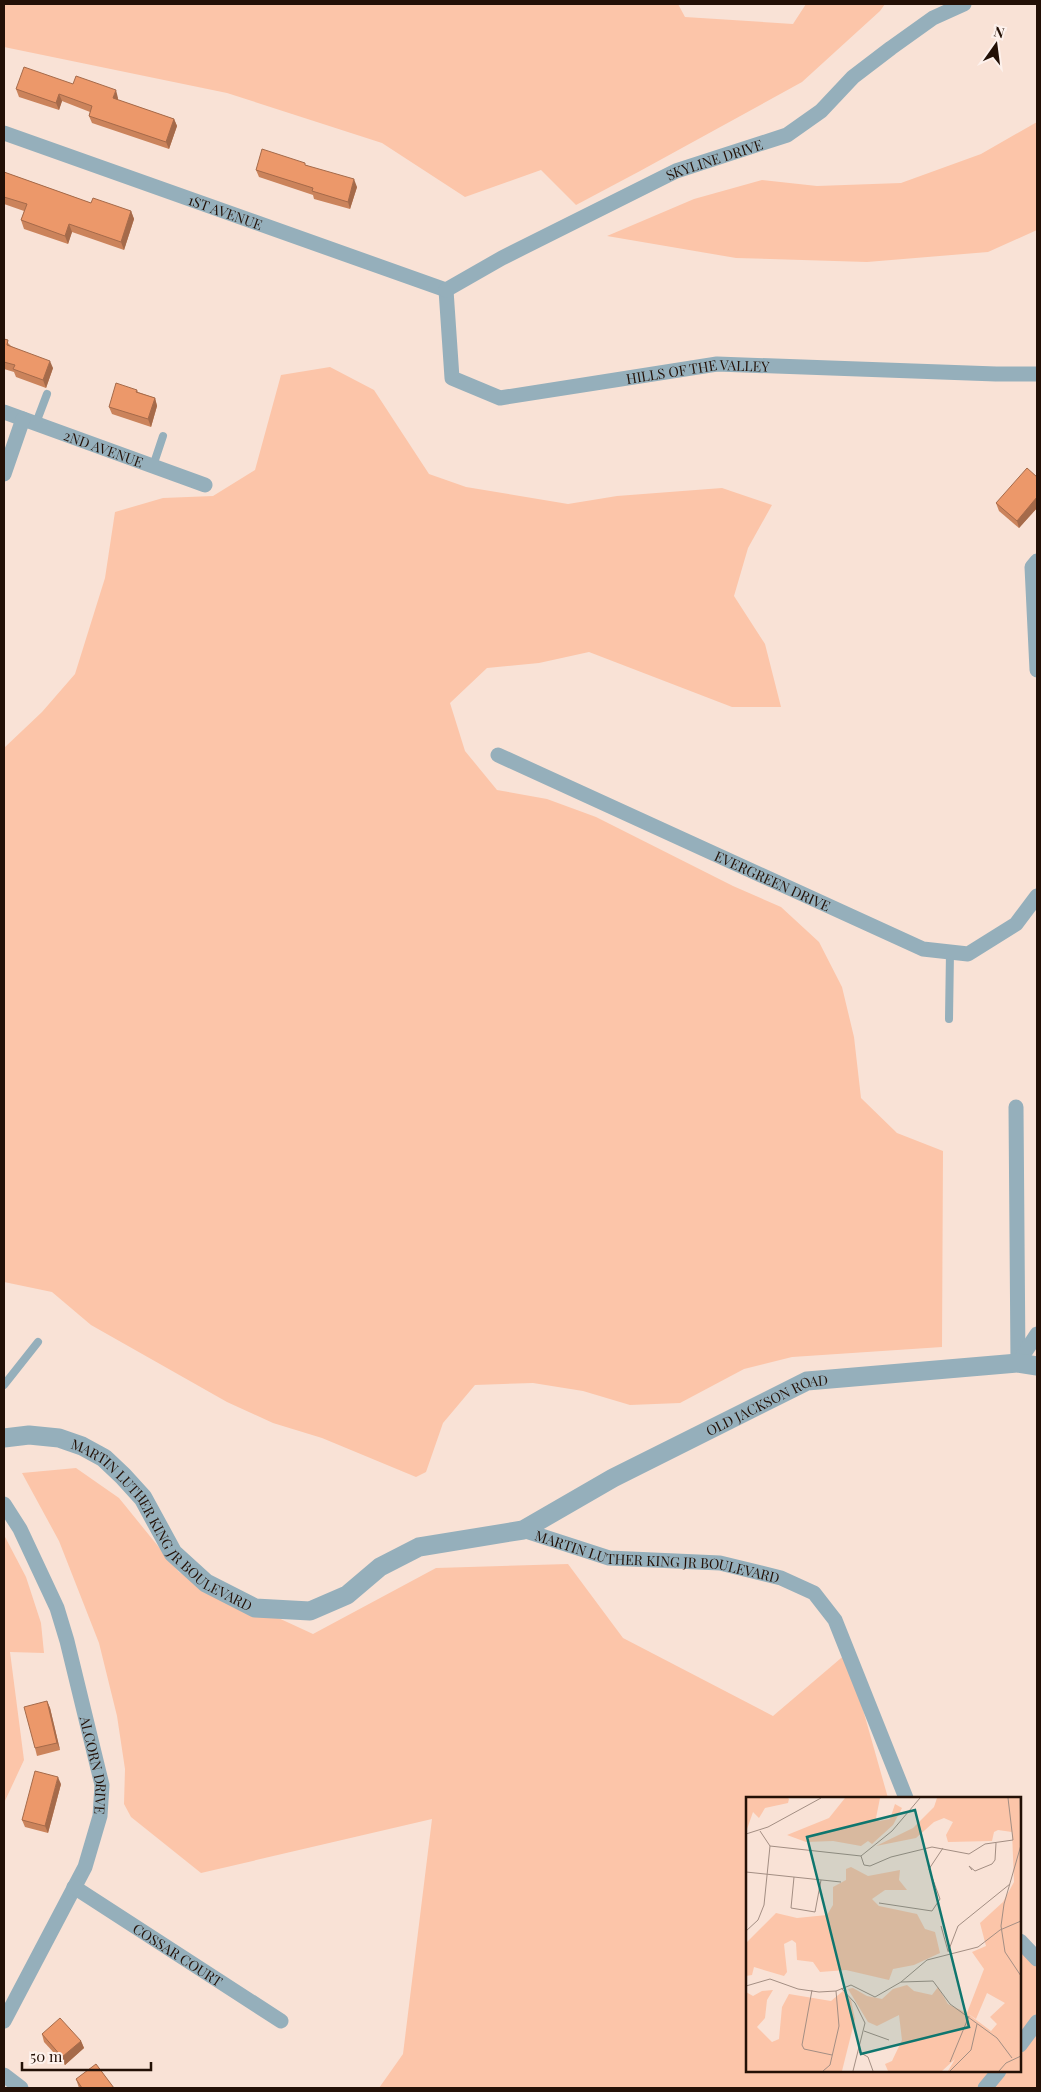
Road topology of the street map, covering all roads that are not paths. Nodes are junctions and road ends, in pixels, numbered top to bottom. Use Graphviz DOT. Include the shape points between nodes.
graph roads {
  1 [pos="964,4"];
  2 [pos="4,133"];
  3 [pos="446,290"];
  4 [pos="1037,374"];
  5 [pos="47,394"];
  6 [pos="4,412"];
  7 [pos="29,421"];
  8 [pos="163,436"];
  9 [pos="153,466"];
  10 [pos="4,474"];
  11 [pos="205,485"];
  12 [pos="1037,561"];
  13 [pos="1037,670"];
  14 [pos="498,755"];
  15 [pos="1037,896"];
  16 [pos="950,952"];
  17 [pos="949,1019"];
  18 [pos="1016,1107"];
  19 [pos="1037,1334"];
  20 [pos="38,1342"];
  21 [pos="1018,1363"];
  22 [pos="1037,1366"];
  23 [pos="4,1385"];
  24 [pos="4,1438"];
  25 [pos="4,1504"];
  26 [pos="523,1530"];
  27 [pos="906,1797"];
  28 [pos="74,1887"];
  29 [pos="1021,1942"];
  30 [pos="1037,1959"];
  31 [pos="281,2021"];
  32 [pos="4,2022"];
  33 [pos="1037,2022"];
  34 [pos="1021,2044"];
  35 [pos="998,2072"];
  36 [pos="4,2075"];
  37 [pos="21,2088"];
  38 [pos="986,2088"];
  1 -- 3 [label="street, SKYLINE DRIVE" via="933,18 891,48 853,77 821,111 787,135 676,171 502,258"];
  2 -- 3 [label="street, 1ST AVENUE"];
  3 -- 4 [label="street, HILLS OF THE VALLEY" via="452,378 500,398 717,364"];
  5 -- 7 [label="lane"];
  6 -- 7 [label="street, 2ND AVENUE"];
  7 -- 9 [label="street, 2ND AVENUE"];
  7 -- 10 [label="street"];
  8 -- 9 [label="lane"];
  9 -- 11 [label="street, 2ND AVENUE"];
  12 -- 13 [label="street" via="1032,567"];
  14 -- 16 [label="street, EVERGREEN DRIVE" via="923,949"];
  15 -- 16 [label="street, EVERGREEN DRIVE" via="1016,924 968,954"];
  16 -- 17 [label="lane"];
  18 -- 21 [label="street"];
  19 -- 21 [label="street"];
  20 -- 23 [label="lane"];
  21 -- 22 [label="street, OLD JACKSON ROAD"];
  21 -- 26 [label="street, OLD JACKSON ROAD" via="807,1381 613,1478"];
  24 -- 26 [label="street, MARTIN LUTHER KING JR BOULEVARD" via="59,1438 104,1458 143,1498 173,1553 206,1583 255,1608 310,1611 347,1595 380,1566 418,1547"];
  25 -- 28 [label="street, ALCORN DRIVE" via="20,1528 57,1608 102,1785 95,1837"];
  26 -- 27 [label="street, MARTIN LUTHER KING JR BOULEVARD" via="609,1558 720,1562 781,1578 814,1594 835,1620"];
  28 -- 31 [label="street, COSSAR COURT"];
  28 -- 32 [label="street, ALCORN DRIVE"];
  29 -- 30 [label="street"];
  33 -- 34 [label="street"];
  35 -- 38 [label="street"];
  36 -- 37 [label="street"];
}
